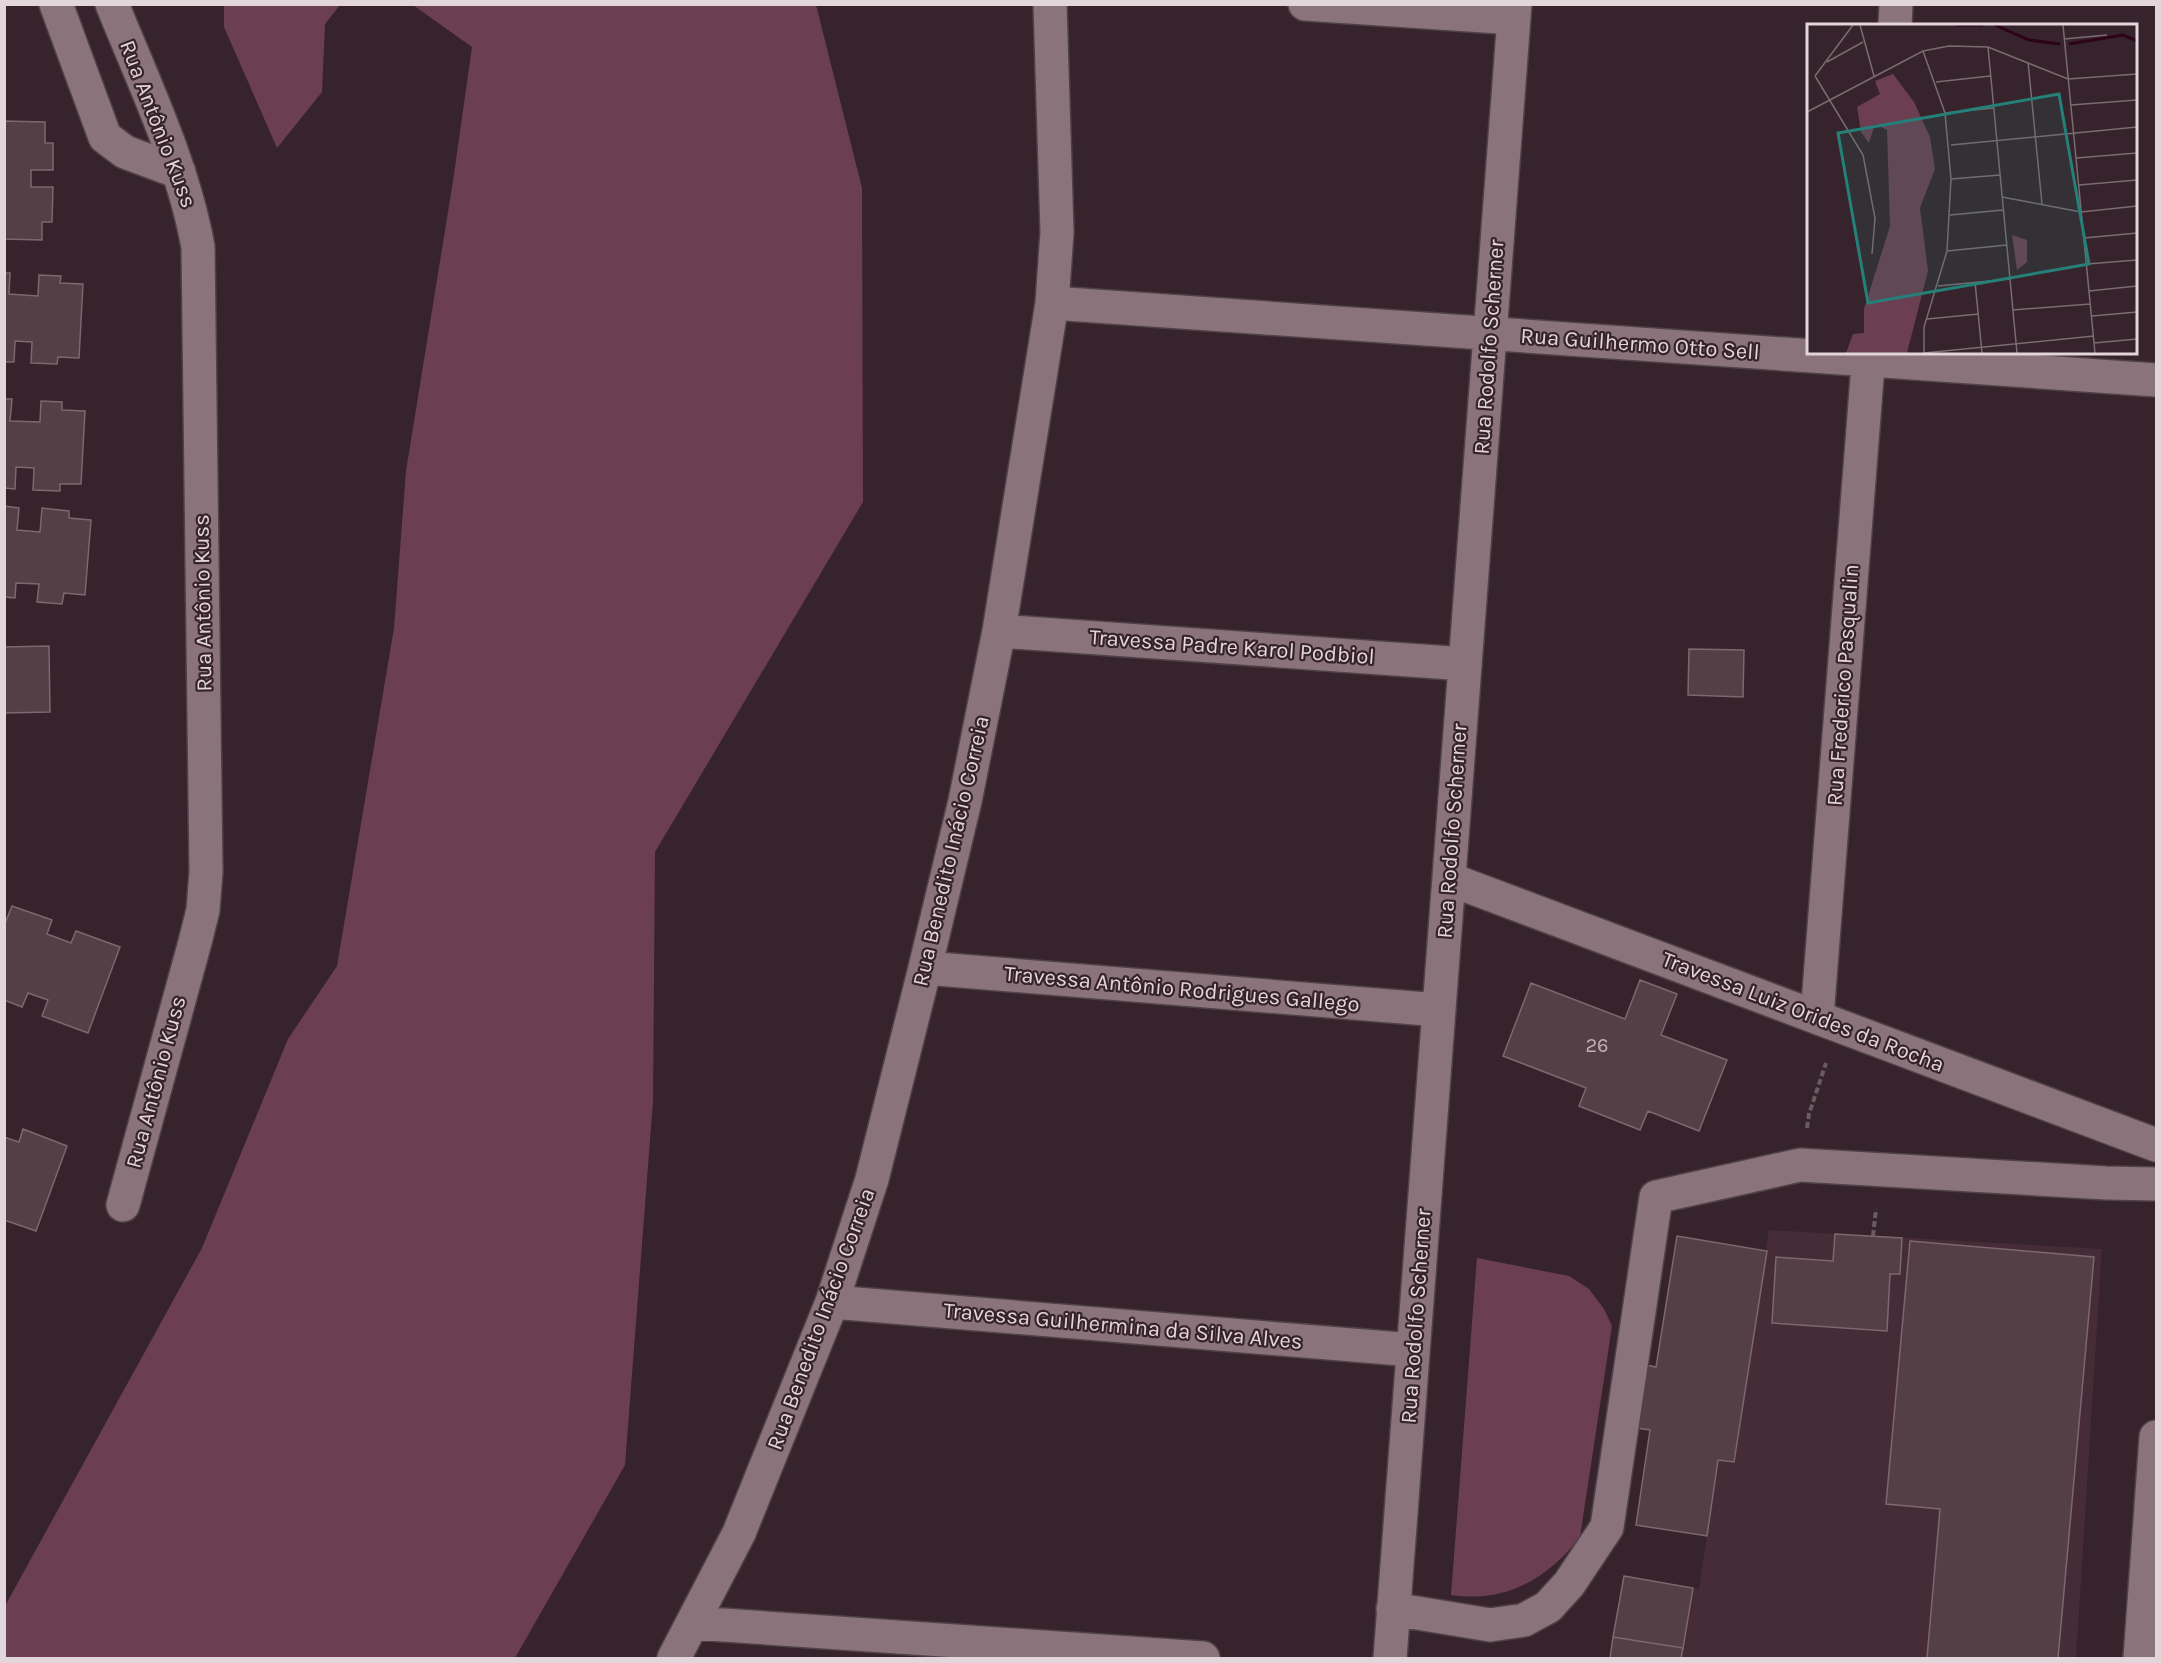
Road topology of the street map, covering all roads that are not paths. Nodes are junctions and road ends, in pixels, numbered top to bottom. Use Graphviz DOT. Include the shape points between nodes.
graph roads {
  1 [pos="56,4"];
  2 [pos="112,4"];
  3 [pos="1050,4"];
  4 [pos="1305,4"];
  5 [pos="1896,4"];
  6 [pos="1514,11"];
  7 [pos="1894,24"];
  8 [pos="179,172"];
  9 [pos="1052,303"];
  10 [pos="1490,333"];
  11 [pos="1807,352"];
  12 [pos="1835,354"];
  13 [pos="1868,356"];
  14 [pos="2157,380"];
  15 [pos="999,631"];
  16 [pos="1465,664"];
  17 [pos="1449,879"];
  18 [pos="926,968"];
  19 [pos="1439,1010"];
  20 [pos="1828,1022"];
  21 [pos="2157,1145"];
  22 [pos="2157,1184"];
  23 [pos="123,1205"];
  24 [pos="832,1302"];
  25 [pos="1413,1350"];
  26 [pos="2157,1437"];
  27 [pos="1393,1609"];
  28 [pos="694,1623"];
  29 [pos="1054,1653"];
  30 [pos="674,1659"];
  31 [pos="1203,1659"];
  32 [pos="1390,1659"];
  33 [pos="2140,1659"];
  1 -- 8 [label="street" via="105,137 125,152"];
  2 -- 8 [label="street, Rua Antônio Kuss"];
  3 -- 9 [label="street, Rua Benedito Inácio Correia" via="1057,232"];
  4 -- 6 [label="street"];
  5 -- 7 [label="street"];
  6 -- 10 [label="street, Rua Rodolfo Scherner"];
  8 -- 23 [label="street, Rua Antônio Kuss" via="198,247 206,872 195,942"];
  9 -- 10 [label="street, Rua Guilhermo Otto Sell"];
  9 -- 15 [label="street, Rua Benedito Inácio Correia"];
  10 -- 11 [label="street, Rua Guilhermo Otto Sell"];
  10 -- 16 [label="street, Rua Rodolfo Scherner"];
  12 -- 13 [label="street, Rua Guilhermo Otto Sell"];
  13 -- 14 [label="street, Rua Guilhermo Otto Sell"];
  13 -- 20 [label="street, Rua Frederico Pasqualin"];
  15 -- 16 [label="street, Travessa Padre Karol Podbiol"];
  15 -- 18 [label="street, Rua Benedito Inácio Correia"];
  16 -- 17 [label="street, Rua Rodolfo Scherner"];
  17 -- 19 [label="street, Rua Rodolfo Scherner"];
  17 -- 20 [label="street, Travessa Luiz Orides da Rocha"];
  18 -- 19 [label="street, Travessa Antônio Rodrigues Gallego"];
  18 -- 24 [label="street, Rua Benedito Inácio Correia" via="872,1179"];
  19 -- 25 [label="street, Rua Rodolfo Scherner"];
  20 -- 21 [label="street, Travessa Luiz Orides da Rocha"];
  22 -- 27 [label="street" via="1800,1165 1656,1197 1607,1527 1569,1584 1548,1607 1524,1620 1490,1625"];
  24 -- 25 [label="street, Travessa Guilhermina da Silva Alves"];
  24 -- 28 [label="street, Rua Benedito Inácio Correia" via="740,1533"];
  25 -- 27 [label="street, Rua Rodolfo Scherner"];
  26 -- 33 [label="street"];
  27 -- 32 [label="street, Rua Rodolfo Scherner"];
  28 -- 29 [label="street"];
  28 -- 30 [label="street, Rua Benedito Inácio Correia"];
  29 -- 31 [label="street"];
}
